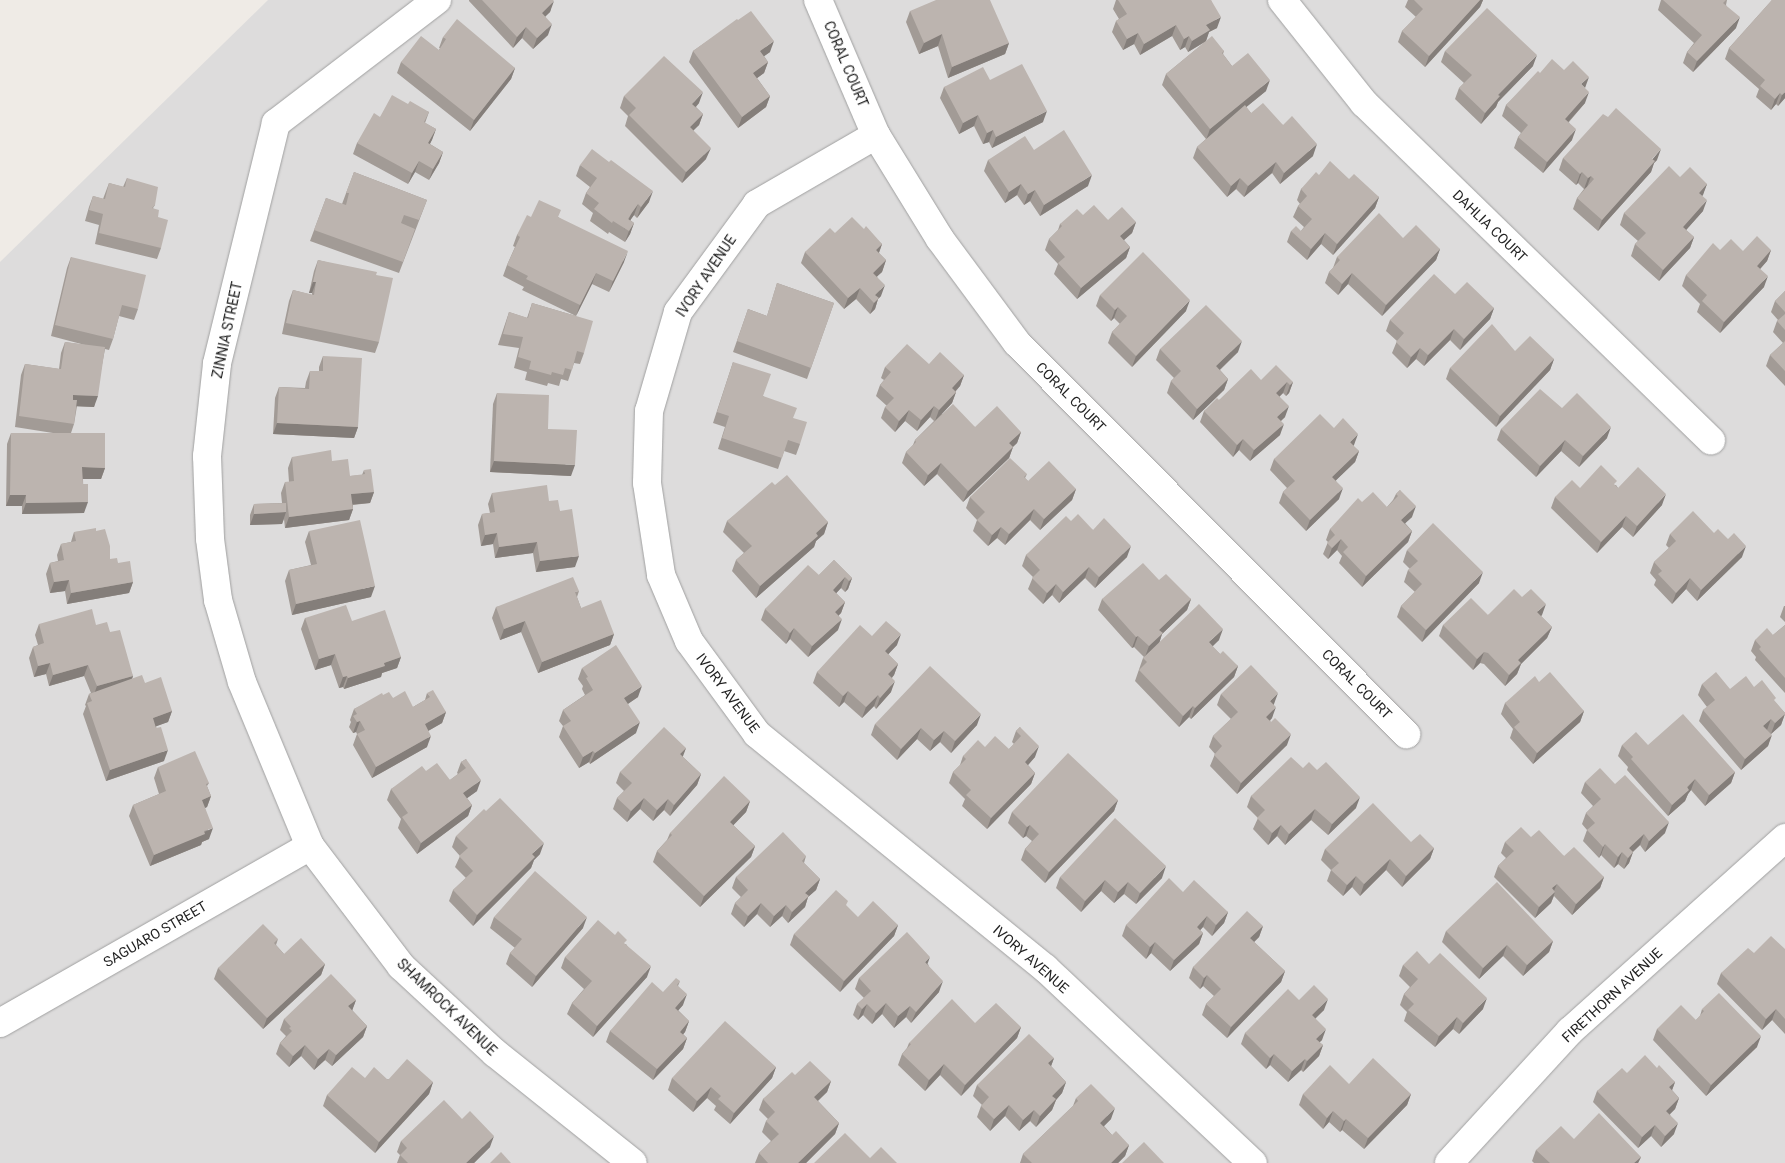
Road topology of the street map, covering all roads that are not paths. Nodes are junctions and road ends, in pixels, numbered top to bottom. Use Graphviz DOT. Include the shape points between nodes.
graph roads {
  1 [pos="437,0"];
  2 [pos="818,0"];
  3 [pos="1282,0"];
  4 [pos="876,135"];
  5 [pos="1711,441"];
  6 [pos="1406,734"];
  7 [pos="274,763"];
  8 [pos="1785,838"];
  9 [pos="310,846"];
  10 [pos="0,1023"];
  11 [pos="633,1163"];
  12 [pos="1253,1163"];
  13 [pos="1449,1163"];
  1 -- 7 [label="street, ZINNIA STREET" via="276,123 217,364 207,456 210,539 218,600 242,682"];
  2 -- 4 [label="street, CORAL COURT"];
  3 -- 5 [label="street, DAHLIA COURT" via="1364,103"];
  4 -- 6 [label="street, CORAL COURT" via="940,239 1017,343"];
  4 -- 12 [label="street, IVORY AVENUE" via="757,204 678,312 649,411 646,483 661,575 689,641 757,734 1045,968"];
  7 -- 9 [label="street, SHAMROCK AVENUE"];
  8 -- 13 [label="street, FIRETHORN AVENUE" via="1570,1031"];
  9 -- 10 [label="street, SAGUARO STREET"];
  9 -- 11 [label="street, SHAMROCK AVENUE" via="401,966 494,1053"];
}
